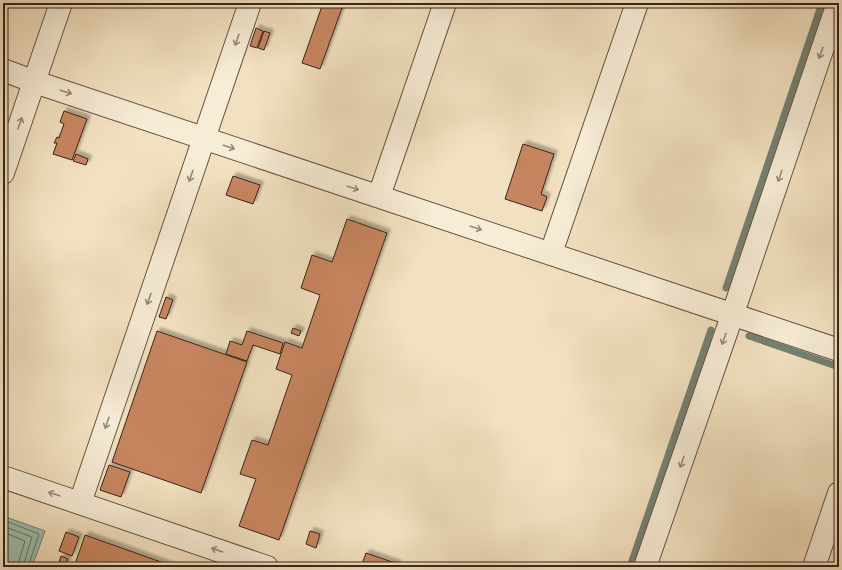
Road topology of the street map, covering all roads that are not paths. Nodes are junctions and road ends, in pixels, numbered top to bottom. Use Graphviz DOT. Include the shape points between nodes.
graph roads {
  1 [pos="61,3"];
  2 [pos="250,3"];
  3 [pos="445,3"];
  4 [pos="637,3"];
  5 [pos="838,3"];
  6 [pos="3,70"];
  7 [pos="35,82"];
  8 [pos="204,138"];
  9 [pos="3,173"];
  10 [pos="380,196"];
  11 [pos="551,253"];
  12 [pos="733,314"];
  13 [pos="839,350"];
  14 [pos="3,477"];
  15 [pos="839,493"];
  16 [pos="80,503"];
  17 [pos="267,567"];
  18 [pos="645,567"];
  19 [pos="814,567"];
  1 -- 7 [label="street"];
  2 -- 8 [label="street, one-way"];
  3 -- 10 [label="street"];
  4 -- 11 [label="street"];
  5 -- 12 [label="street, one-way"];
  6 -- 7 [label="street"];
  7 -- 8 [label="street, one-way"];
  9 -- 7 [label="street, one-way"];
  8 -- 10 [label="street, one-way"];
  8 -- 16 [label="street, one-way"];
  10 -- 11 [label="street, one-way"];
  11 -- 12 [label="street"];
  12 -- 13 [label="street"];
  12 -- 18 [label="street, one-way"];
  16 -- 14 [label="street, one-way"];
  15 -- 19 [label="street"];
  17 -- 16 [label="street, one-way"];
}
